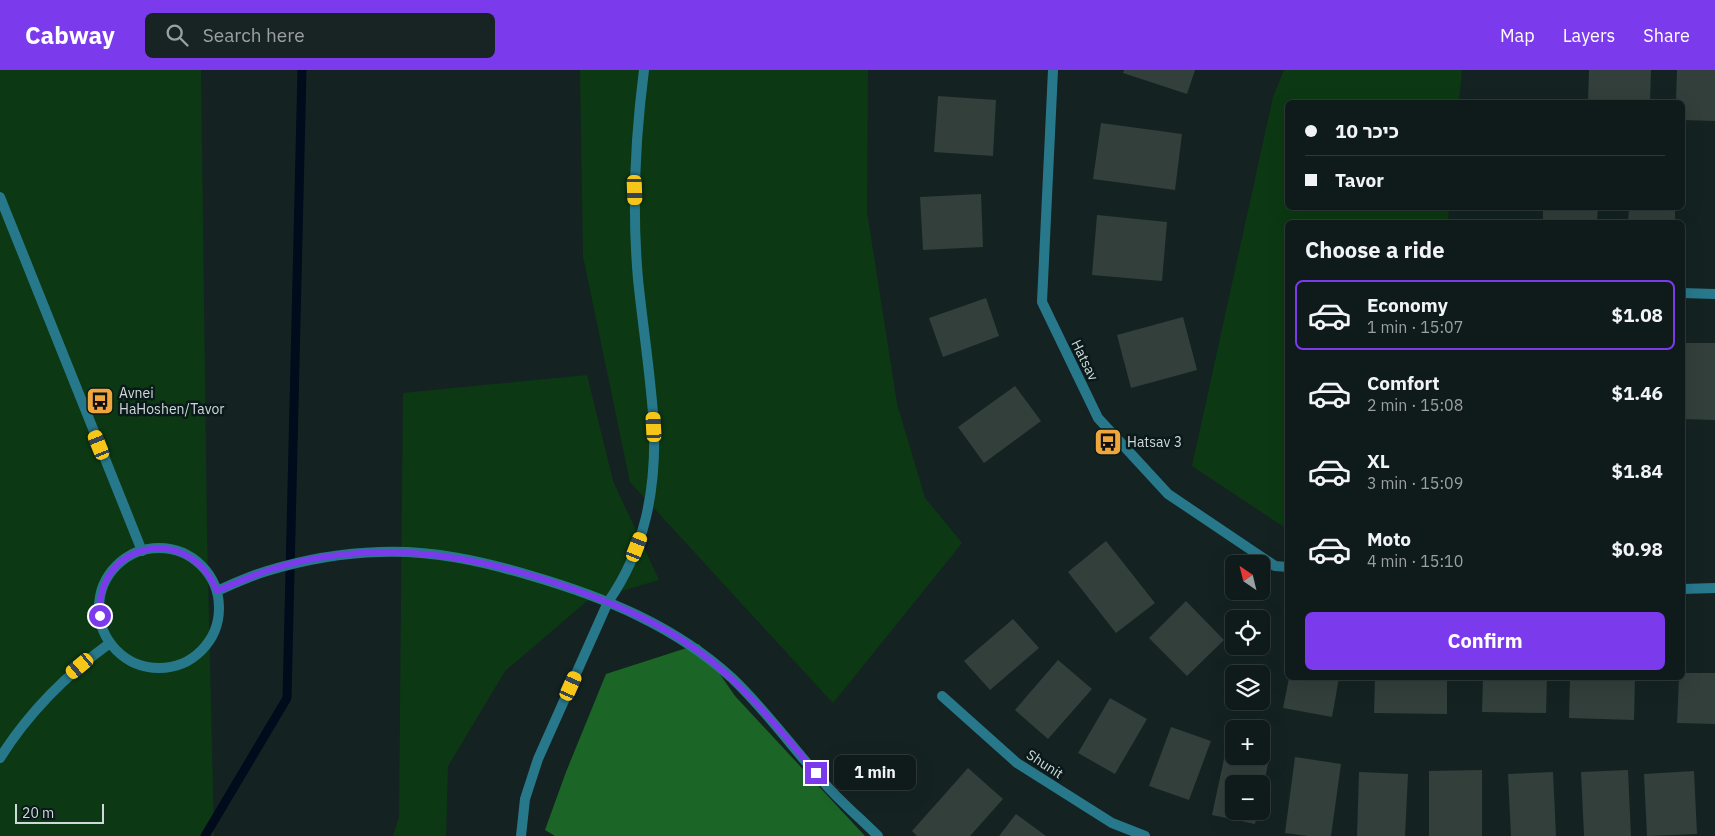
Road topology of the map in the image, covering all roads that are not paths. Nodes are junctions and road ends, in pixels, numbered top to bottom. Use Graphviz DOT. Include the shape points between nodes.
graph roads {
  1 [pos="644,70"];
  2 [pos="1053,70"];
  3 [pos="0,197"];
  4 [pos="1685,293"];
  5 [pos="1715,294"];
  6 [pos="142,551"];
  7 [pos="1285,567"];
  8 [pos="1715,588"];
  9 [pos="1685,589"];
  10 [pos="217,591"];
  11 [pos="608,602"];
  12 [pos="110,643"];
  13 [pos="942,696"];
  14 [pos="0,758"];
  15 [pos="521,836"];
  16 [pos="878,836"];
  17 [pos="1145,836"];
  1 -- 11 [label="street" via="639,108 636,200 638,277 653,406 654,470 641,536 622,581"];
  2 -- 7 [label="street, Hatsav" via="1042,302 1098,418 1168,494 1275,566"];
  3 -- 6 [label="street"];
  4 -- 5 [label="street"];
  6 -- 10 [label="street" via="170,549 187,555 208,574"];
  6 -- 12 [label="street" via="117,565 102,589 100,616"];
  8 -- 9 [label="street"];
  10 -- 11 [label="street" via="266,571 308,561 355,554 412,552 500,566"];
  10 -- 12 [label="street" via="218,618 212,636 201,651 185,662 167,668 140,665 123,656"];
  11 -- 15 [label="street" via="535,766 525,798"];
  11 -- 16 [label="street" via="676,636 732,679 827,786"];
  12 -- 14 [label="street" via="47,698"];
  13 -- 17 [label="street, Shunit" via="1017,763 1112,822"];
}
